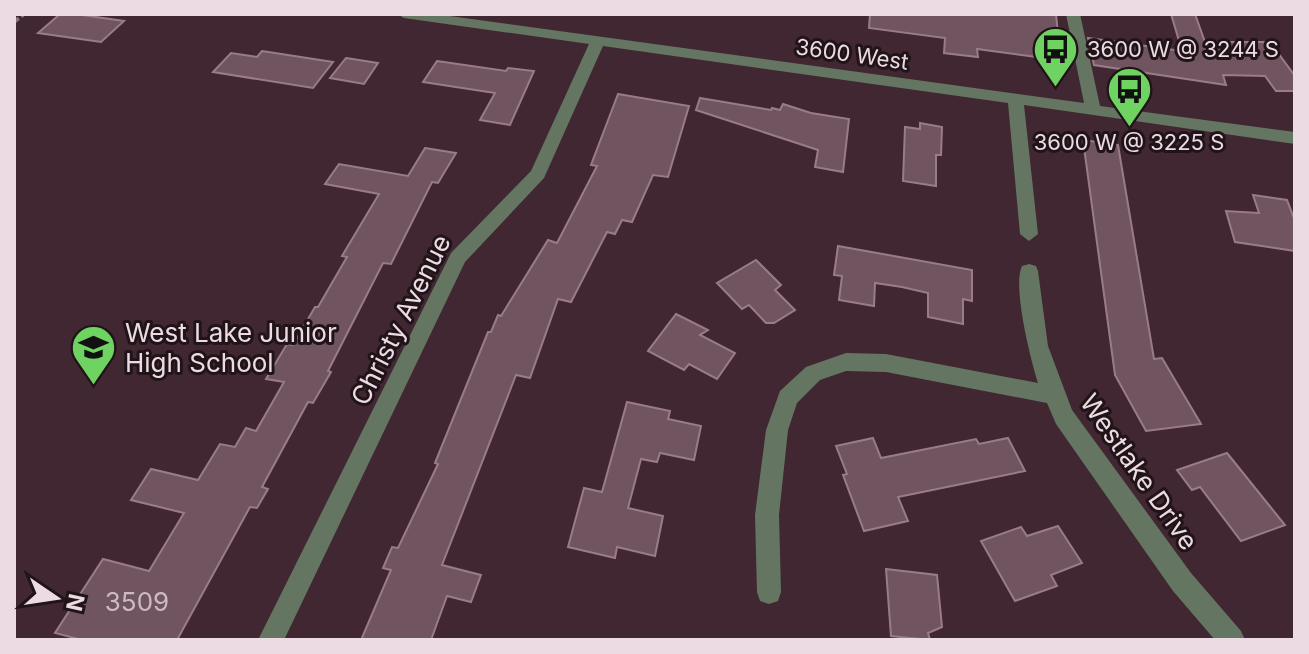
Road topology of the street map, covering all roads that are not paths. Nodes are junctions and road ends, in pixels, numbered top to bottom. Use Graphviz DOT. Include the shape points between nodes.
graph roads {
  1 [pos="404,14"];
  2 [pos="1073,14"];
  3 [pos="598,41"];
  4 [pos="1015,99"];
  5 [pos="1093,110"];
  6 [pos="1295,138"];
  7 [pos="1029,234"];
  8 [pos="1029,271"];
  9 [pos="1052,395"];
  10 [pos="769,592"];
  11 [pos="271,640"];
  12 [pos="1232,640"];
  1 -- 3 [label="street, 3600 West"];
  2 -- 5 [label="street"];
  3 -- 4 [label="street, 3600 West"];
  3 -- 11 [label="street, Christy Avenue" via="538,174 458,258"];
  4 -- 5 [label="street, 3600 West"];
  4 -- 7 [label="street"];
  5 -- 6 [label="street, 3600 West"];
  8 -- 9 [label="street, Westlake Drive" via="1035,342"];
  9 -- 10 [label="street" via="865,361 813,373 788,398 777,430 767,515"];
  9 -- 12 [label="street, Westlake Drive" via="1106,479"];
}
